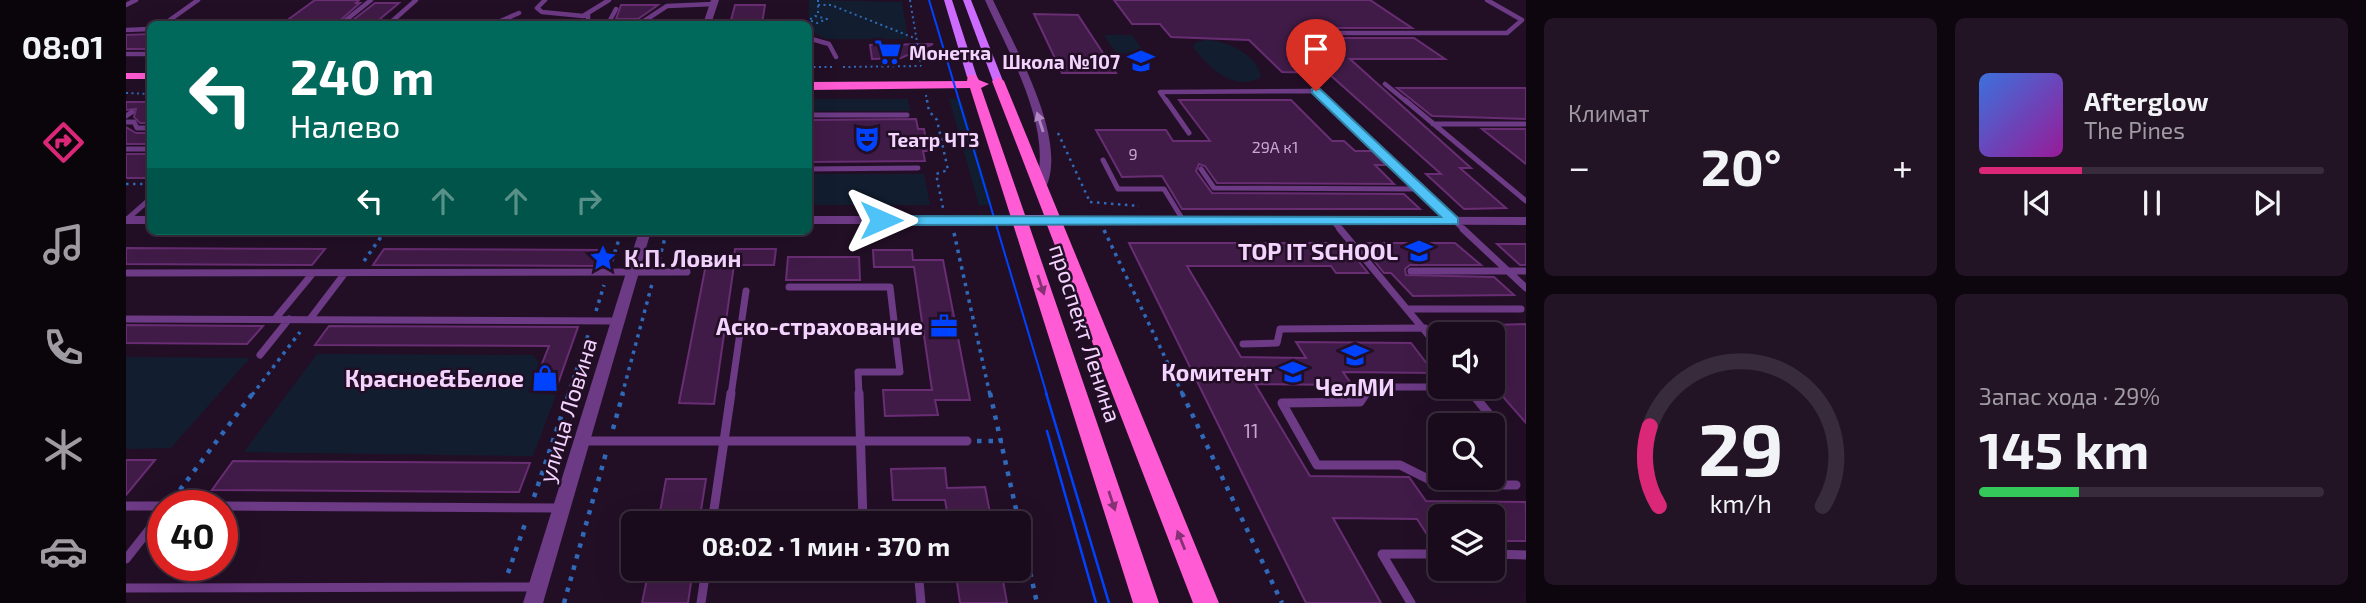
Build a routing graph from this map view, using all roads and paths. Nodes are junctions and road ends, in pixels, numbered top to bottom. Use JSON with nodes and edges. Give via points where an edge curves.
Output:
{"nodes":[{"id":1,"x":136,"y":0,"type":"edge"},
{"id":2,"x":198,"y":0,"type":"edge"},
{"id":3,"x":371,"y":0,"type":"edge"},
{"id":4,"x":416,"y":0,"type":"edge"},
{"id":5,"x":545,"y":0,"type":"edge"},
{"id":6,"x":609,"y":0,"type":"edge"},
{"id":7,"x":818,"y":0,"type":"edge"},
{"id":8,"x":910,"y":0,"type":"edge"},
{"id":9,"x":948,"y":0,"type":"edge"},
{"id":10,"x":967,"y":0,"type":"edge"},
{"id":11,"x":989,"y":0,"type":"edge"},
{"id":12,"x":1487,"y":0,"type":"edge"},
{"id":13,"x":714,"y":2,"type":"edge"},
{"id":14,"x":126,"y":5,"type":"edge"},
{"id":15,"x":818,"y":5,"type":"junction"},
{"id":16,"x":616,"y":9,"type":"dead end"},
{"id":17,"x":519,"y":13,"type":"dead end"},
{"id":18,"x":588,"y":14,"type":"junction"},
{"id":19,"x":818,"y":16,"type":"dead end"},
{"id":20,"x":168,"y":21,"type":"edge"},
{"id":21,"x":345,"y":21,"type":"edge"},
{"id":22,"x":392,"y":21,"type":"edge"},
{"id":23,"x":501,"y":21,"type":"edge"},
{"id":24,"x":591,"y":21,"type":"edge"},
{"id":25,"x":610,"y":21,"type":"edge"},
{"id":26,"x":647,"y":21,"type":"edge"},
{"id":27,"x":708,"y":21,"type":"edge"},
{"id":28,"x":147,"y":29,"type":"edge"},
{"id":29,"x":126,"y":30,"type":"edge"},
{"id":30,"x":1304,"y":33,"type":"dead end"},
{"id":31,"x":812,"y":39,"type":"edge"},
{"id":32,"x":916,"y":39,"type":"junction"},
{"id":33,"x":126,"y":54,"type":"edge"},
{"id":34,"x":147,"y":54,"type":"edge"},
{"id":35,"x":919,"y":54,"type":"junction"},
{"id":36,"x":935,"y":54,"type":"dead end"},
{"id":37,"x":836,"y":57,"type":"dead end"},
{"id":38,"x":921,"y":66,"type":"junction"},
{"id":39,"x":812,"y":67,"type":"edge"},
{"id":40,"x":922,"y":71,"type":"dead end"},
{"id":41,"x":126,"y":75,"type":"edge"},
{"id":42,"x":147,"y":76,"type":"edge"},
{"id":43,"x":812,"y":77,"type":"edge"},
{"id":44,"x":998,"y":81,"type":"junction"},
{"id":45,"x":974,"y":82,"type":"junction"},
{"id":46,"x":1385,"y":84,"type":"dead end"},
{"id":47,"x":126,"y":85,"type":"edge"},
{"id":48,"x":147,"y":85,"type":"edge"},
{"id":49,"x":812,"y":86,"type":"edge"},
{"id":50,"x":126,"y":93,"type":"edge"},
{"id":51,"x":147,"y":94,"type":"edge"},
{"id":52,"x":926,"y":96,"type":"dead end"},
{"id":53,"x":907,"y":115,"type":"dead end"},
{"id":54,"x":812,"y":116,"type":"edge"},
{"id":55,"x":126,"y":122,"type":"edge"},
{"id":56,"x":1433,"y":124,"type":"junction"},
{"id":57,"x":1526,"y":124,"type":"edge"},
{"id":58,"x":147,"y":128,"type":"edge"},
{"id":59,"x":1189,"y":133,"type":"dead end"},
{"id":60,"x":126,"y":149,"type":"edge"},
{"id":61,"x":147,"y":149,"type":"edge"},
{"id":62,"x":1103,"y":160,"type":"dead end"},
{"id":63,"x":918,"y":168,"type":"dead end"},
{"id":64,"x":812,"y":169,"type":"edge"},
{"id":65,"x":1200,"y":169,"type":"dead end"},
{"id":66,"x":126,"y":184,"type":"edge"},
{"id":67,"x":147,"y":184,"type":"edge"},
{"id":68,"x":1041,"y":187,"type":"junction"},
{"id":69,"x":1420,"y":189,"type":"junction"},
{"id":70,"x":1526,"y":201,"type":"edge"},
{"id":71,"x":147,"y":202,"type":"edge"},
{"id":72,"x":944,"y":209,"type":"dead end"},
{"id":73,"x":126,"y":220,"type":"edge"},
{"id":74,"x":812,"y":220,"type":"edge"},
{"id":75,"x":1019,"y":220,"type":"junction"},
{"id":76,"x":1054,"y":220,"type":"junction"},
{"id":77,"x":1183,"y":220,"type":"junction"},
{"id":78,"x":1333,"y":221,"type":"junction"},
{"id":79,"x":1453,"y":221,"type":"junction"},
{"id":80,"x":1526,"y":221,"type":"edge"},
{"id":81,"x":147,"y":226,"type":"edge"},
{"id":82,"x":1103,"y":228,"type":"dead end"},
{"id":83,"x":812,"y":233,"type":"edge"},
{"id":84,"x":815,"y":233,"type":"dead end"},
{"id":85,"x":954,"y":233,"type":"dead end"},
{"id":86,"x":382,"y":235,"type":"edge"},
{"id":87,"x":620,"y":235,"type":"edge"},
{"id":88,"x":643,"y":235,"type":"edge"},
{"id":89,"x":665,"y":235,"type":"edge"},
{"id":90,"x":1411,"y":271,"type":"dead end"},
{"id":91,"x":1508,"y":271,"type":"junction"},
{"id":92,"x":1526,"y":271,"type":"edge"},
{"id":93,"x":608,"y":272,"type":"junction"},
{"id":94,"x":632,"y":272,"type":"junction"},
{"id":95,"x":656,"y":272,"type":"junction"},
{"id":96,"x":687,"y":272,"type":"dead end"},
{"id":97,"x":126,"y":273,"type":"edge"},
{"id":98,"x":313,"y":273,"type":"junction"},
{"id":99,"x":345,"y":273,"type":"junction"},
{"id":100,"x":356,"y":273,"type":"junction"},
{"id":101,"x":789,"y":287,"type":"dead end"},
{"id":102,"x":1526,"y":288,"type":"edge"},
{"id":103,"x":746,"y":291,"type":"dead end"},
{"id":104,"x":1409,"y":309,"type":"junction"},
{"id":105,"x":1521,"y":309,"type":"dead end"},
{"id":106,"x":126,"y":319,"type":"edge"},
{"id":107,"x":275,"y":319,"type":"junction"},
{"id":108,"x":289,"y":319,"type":"junction"},
{"id":109,"x":310,"y":319,"type":"junction"},
{"id":110,"x":592,"y":321,"type":"junction"},
{"id":111,"x":618,"y":321,"type":"junction"},
{"id":112,"x":1425,"y":328,"type":"junction"},
{"id":113,"x":1428,"y":332,"type":"edge"},
{"id":114,"x":1243,"y":344,"type":"dead end"},
{"id":115,"x":260,"y":355,"type":"dead end"},
{"id":116,"x":1428,"y":387,"type":"edge"},
{"id":117,"x":1477,"y":399,"type":"edge"},
{"id":118,"x":1488,"y":413,"type":"edge"},
{"id":119,"x":723,"y":439,"type":"junction"},
{"id":120,"x":610,"y":440,"type":"junction"},
{"id":121,"x":861,"y":440,"type":"junction"},
{"id":122,"x":582,"y":441,"type":"junction"},
{"id":123,"x":967,"y":441,"type":"joint"},
{"id":124,"x":1003,"y":442,"type":"junction"},
{"id":125,"x":1516,"y":485,"type":"dead end"},
{"id":126,"x":177,"y":490,"type":"edge"},
{"id":127,"x":126,"y":506,"type":"edge"},
{"id":128,"x":147,"y":506,"type":"edge"},
{"id":129,"x":238,"y":506,"type":"edge"},
{"id":130,"x":530,"y":508,"type":"junction"},
{"id":131,"x":561,"y":508,"type":"junction"},
{"id":132,"x":714,"y":511,"type":"edge"},
{"id":133,"x":863,"y":511,"type":"edge"},
{"id":134,"x":147,"y":532,"type":"edge"},
{"id":135,"x":1428,"y":554,"type":"edge"},
{"id":136,"x":1505,"y":554,"type":"edge"},
{"id":137,"x":1526,"y":555,"type":"edge"},
{"id":138,"x":126,"y":559,"type":"edge"},
{"id":139,"x":704,"y":581,"type":"edge"},
{"id":140,"x":919,"y":581,"type":"edge"},
{"id":141,"x":503,"y":587,"type":"junction"},
{"id":142,"x":126,"y":588,"type":"edge"},
{"id":143,"x":535,"y":595,"type":"edge"},
{"id":144,"x":564,"y":603,"type":"edge"},
{"id":145,"x":701,"y":603,"type":"edge"},
{"id":146,"x":921,"y":603,"type":"edge"},
{"id":147,"x":1037,"y":603,"type":"edge"},
{"id":148,"x":1146,"y":603,"type":"edge"},
{"id":149,"x":1206,"y":603,"type":"edge"},
{"id":150,"x":1282,"y":603,"type":"edge"},
{"id":151,"x":1411,"y":603,"type":"edge"}],
"edges":[{"from":1,"to":14,"type":"lane"},
{"from":2,"to":20,"type":"lane"},
{"from":3,"to":21,"type":"lane"},
{"from":4,"to":22,"type":"lane"},
{"from":5,"to":18,"type":"lane","via":[[537,8],[542,12]]},
{"from":6,"to":18,"type":"lane"},
{"from":7,"to":15,"type":"path"},
{"from":8,"to":32,"type":"path"},
{"from":9,"to":45,"type":"main road","name":"проспект Ленина"},
{"from":10,"to":44,"type":"main road","name":"проспект Ленина"},
{"from":68,"to":11,"type":"street","one_way":true,"via":[[1047,178],[1040,118]]},
{"from":12,"to":30,"type":"lane","via":[[1521,20],[1519,25],[1507,33]]},
{"from":13,"to":26,"type":"lane","via":[[667,6]]},
{"from":13,"to":27,"type":"street"},
{"from":15,"to":19,"type":"path"},
{"from":15,"to":32,"type":"path","via":[[831,5]]},
{"from":16,"to":25,"type":"lane"},
{"from":17,"to":23,"type":"lane"},
{"from":18,"to":24,"type":"lane"},
{"from":28,"to":29,"type":"lane"},
{"from":31,"to":37,"type":"lane","via":[[830,44]]},
{"from":32,"to":35,"type":"path"},
{"from":33,"to":34,"type":"lane"},
{"from":35,"to":36,"type":"path"},
{"from":35,"to":38,"type":"path"},
{"from":38,"to":39,"type":"path"},
{"from":38,"to":40,"type":"path"},
{"from":41,"to":42,"type":"main road"},
{"from":43,"to":45,"type":"main road"},
{"from":44,"to":45,"type":"main road"},
{"from":44,"to":68,"type":"main road","name":"проспект Ленина"},
{"from":45,"to":49,"type":"main road"},
{"from":45,"to":75,"type":"main road","name":"проспект Ленина"},
{"from":46,"to":56,"type":"lane"},
{"from":47,"to":48,"type":"main road"},
{"from":50,"to":51,"type":"path"},
{"from":52,"to":72,"type":"path","via":[[929,111],[937,120],[947,170],[936,174]]},
{"from":53,"to":54,"type":"lane"},
{"from":55,"to":58,"type":"lane"},
{"from":56,"to":57,"type":"lane"},
{"from":56,"to":70,"type":"lane"},
{"from":59,"to":69,"type":"lane","via":[[1160,92],[1316,91]]},
{"from":60,"to":61,"type":"lane"},
{"from":62,"to":77,"type":"lane","via":[[1118,189],[1164,189]]},
{"from":63,"to":64,"type":"lane"},
{"from":65,"to":69,"type":"lane","via":[[1214,188]]},
{"from":66,"to":67,"type":"path"},
{"from":68,"to":76,"type":"main road","name":"проспект Ленина"},
{"from":69,"to":79,"type":"lane"},
{"from":71,"to":73,"type":"lane"},
{"from":73,"to":81,"type":"street"},
{"from":74,"to":75,"type":"street"},
{"from":75,"to":76,"type":"main road"},
{"from":75,"to":148,"type":"main road","name":"проспект Ленина","one_way":true},
{"from":76,"to":77,"type":"street"},
{"from":149,"to":76,"type":"main road","name":"проспект Ленина","one_way":true},
{"from":77,"to":78,"type":"street"},
{"from":78,"to":79,"type":"street"},
{"from":78,"to":104,"type":"lane"},
{"from":79,"to":80,"type":"street"},
{"from":79,"to":91,"type":"lane"},
{"from":82,"to":150,"type":"path"},
{"from":83,"to":84,"type":"path"},
{"from":85,"to":124,"type":"path"},
{"from":86,"to":100,"type":"path"},
{"from":87,"to":93,"type":"path"},
{"from":88,"to":94,"type":"street","name":"улица Ловина"},
{"from":89,"to":95,"type":"path"},
{"from":90,"to":91,"type":"lane"},
{"from":91,"to":92,"type":"lane"},
{"from":91,"to":102,"type":"lane"},
{"from":93,"to":94,"type":"lane"},
{"from":93,"to":100,"type":"lane"},
{"from":93,"to":110,"type":"path"},
{"from":94,"to":95,"type":"lane"},
{"from":94,"to":111,"type":"street","name":"улица Ловина"},
{"from":95,"to":96,"type":"lane"},
{"from":95,"to":120,"type":"path"},
{"from":97,"to":98,"type":"lane"},
{"from":98,"to":99,"type":"lane"},
{"from":98,"to":107,"type":"lane"},
{"from":99,"to":100,"type":"lane"},
{"from":99,"to":109,"type":"lane"},
{"from":101,"to":121,"type":"lane","via":[[890,287],[900,372],[858,372]]},
{"from":103,"to":119,"type":"lane"},
{"from":104,"to":105,"type":"lane"},
{"from":104,"to":112,"type":"lane"},
{"from":106,"to":107,"type":"lane"},
{"from":107,"to":108,"type":"lane"},
{"from":108,"to":109,"type":"lane"},
{"from":108,"to":115,"type":"lane"},
{"from":109,"to":110,"type":"lane"},
{"from":109,"to":126,"type":"path"},
{"from":110,"to":111,"type":"lane"},
{"from":110,"to":130,"type":"path"},
{"from":111,"to":122,"type":"street","name":"улица Ловина"},
{"from":112,"to":113,"type":"lane"},
{"from":112,"to":114,"type":"lane","via":[[1280,328],[1277,343]]},
{"from":116,"to":125,"type":"lane","via":[[1370,387],[1360,402],[1282,403],[1317,465],[1400,466],[1440,485]]},
{"from":117,"to":118,"type":"lane"},
{"from":119,"to":120,"type":"lane"},
{"from":119,"to":121,"type":"lane"},
{"from":119,"to":132,"type":"lane"},
{"from":120,"to":122,"type":"lane"},
{"from":120,"to":144,"type":"path"},
{"from":121,"to":123,"type":"lane"},
{"from":121,"to":133,"type":"lane"},
{"from":122,"to":131,"type":"street","name":"улица Ловина"},
{"from":123,"to":124,"type":"path"},
{"from":124,"to":147,"type":"path"},
{"from":127,"to":128,"type":"lane"},
{"from":129,"to":130,"type":"lane"},
{"from":130,"to":131,"type":"lane"},
{"from":130,"to":141,"type":"path"},
{"from":131,"to":143,"type":"street","name":"улица Ловина"},
{"from":134,"to":138,"type":"lane"},
{"from":135,"to":151,"type":"lane","via":[[1382,554]]},
{"from":136,"to":137,"type":"lane"},
{"from":139,"to":145,"type":"lane"},
{"from":140,"to":146,"type":"lane"},
{"from":141,"to":142,"type":"lane"},
{"from":141,"to":143,"type":"lane"}]}
